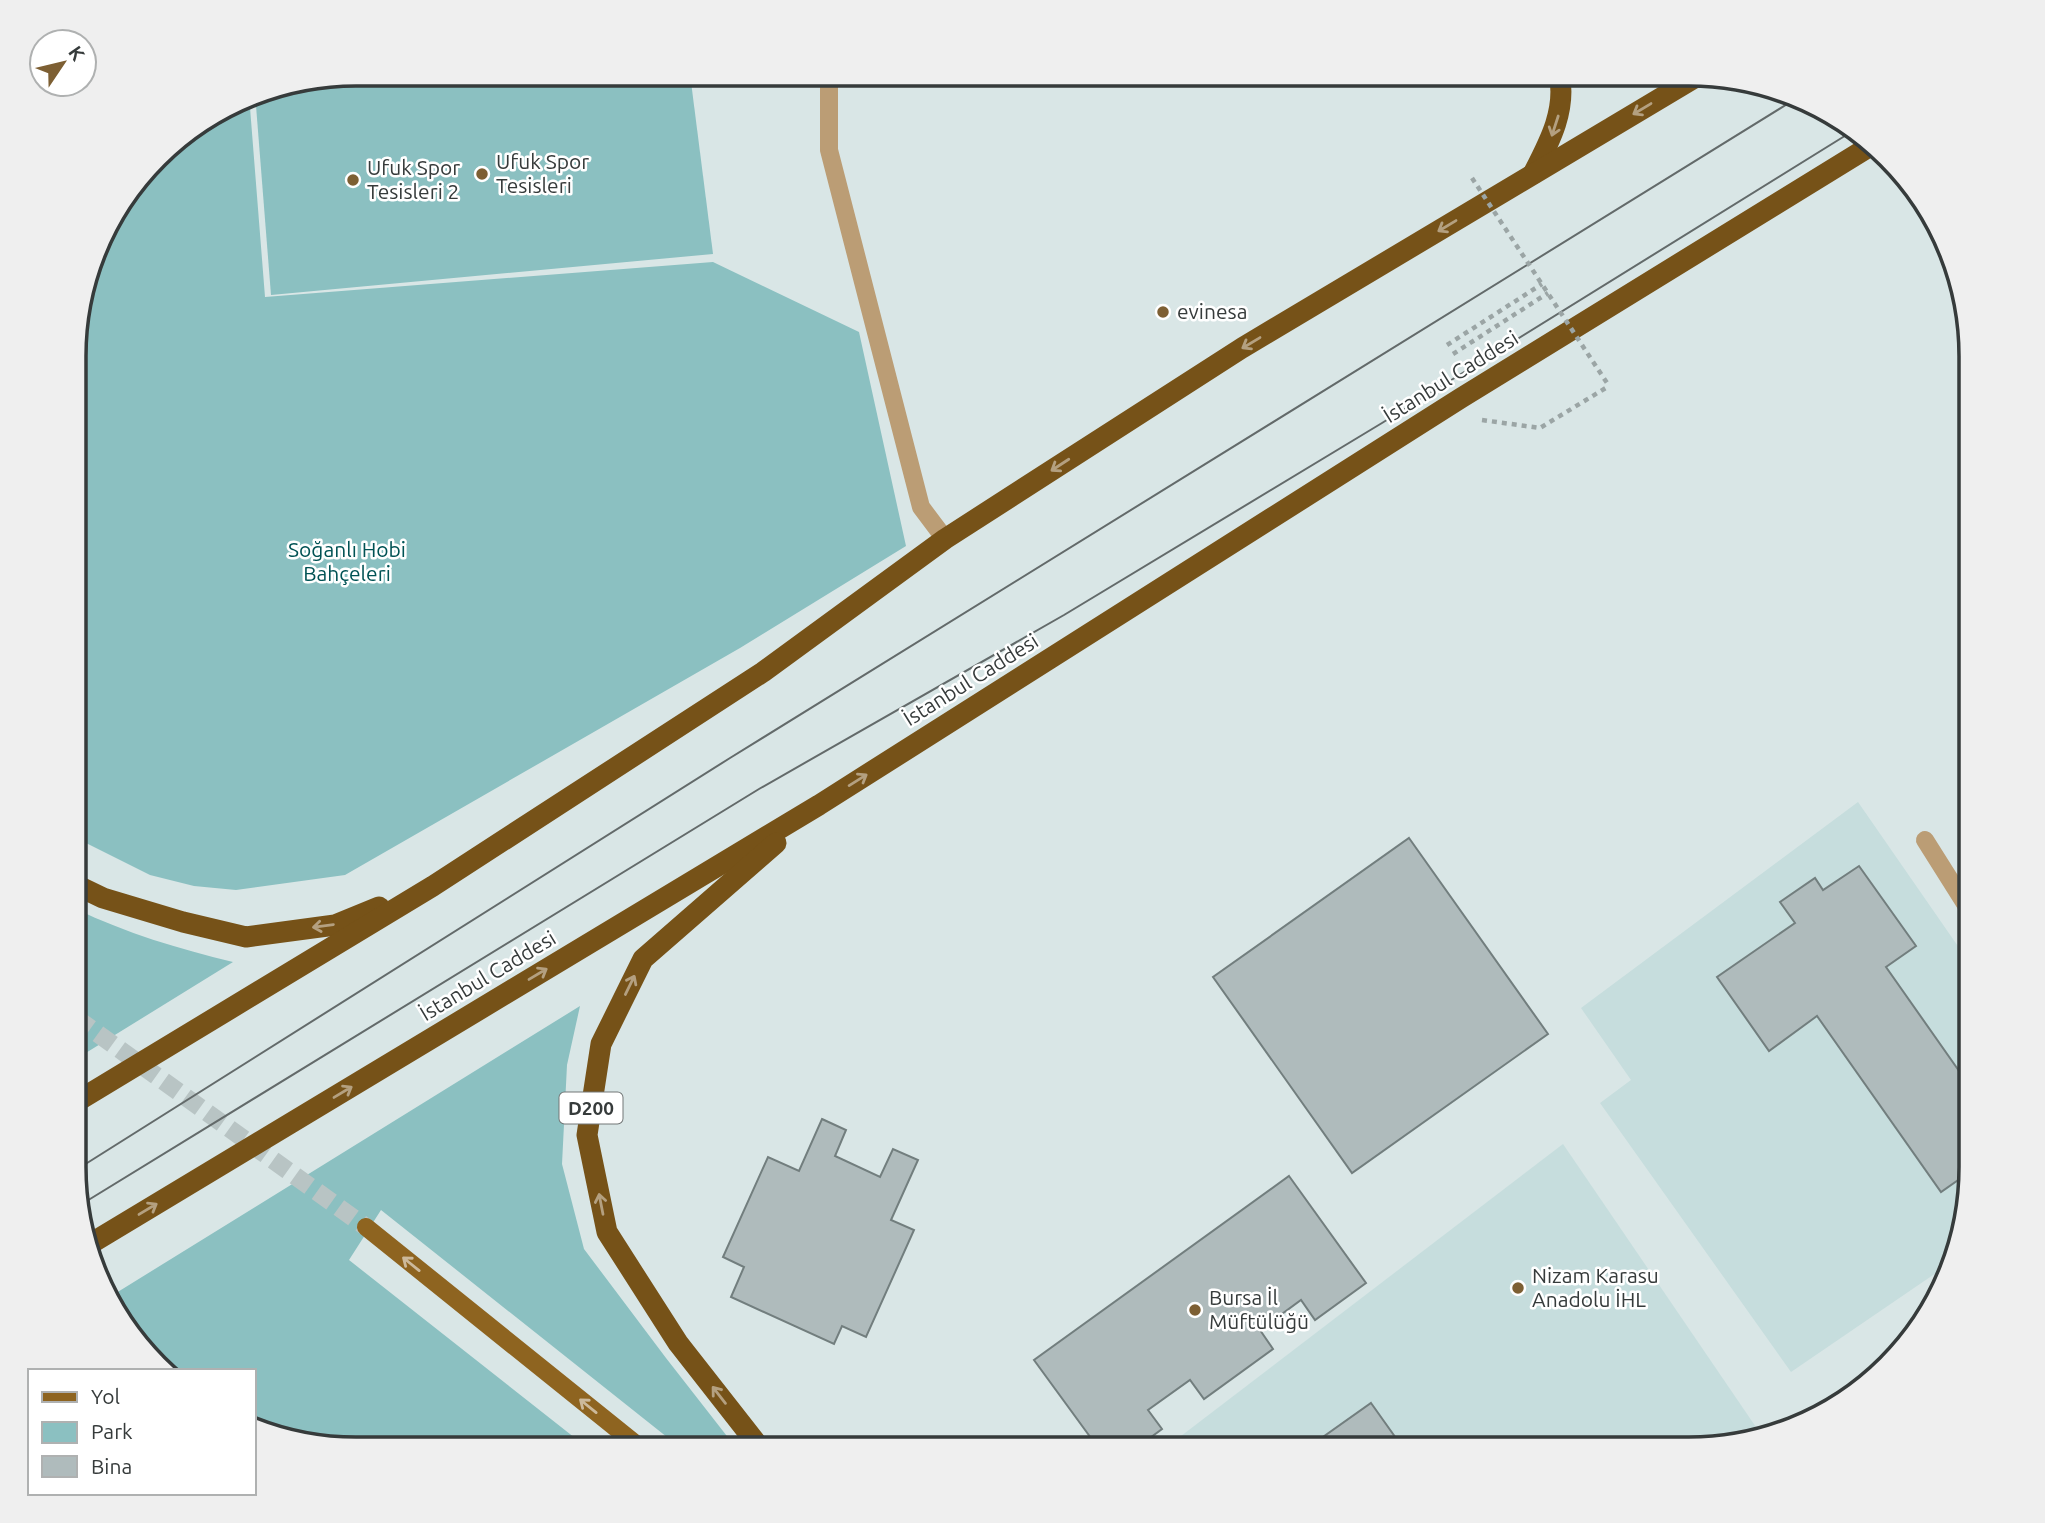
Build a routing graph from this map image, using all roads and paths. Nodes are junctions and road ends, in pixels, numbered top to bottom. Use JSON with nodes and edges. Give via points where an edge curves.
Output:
{"nodes":[{"id":1,"x":830,"y":86,"type":"edge"},
{"id":2,"x":1562,"y":86,"type":"edge"},
{"id":3,"x":1680,"y":86,"type":"edge"},
{"id":4,"x":1864,"y":150,"type":"edge"},
{"id":5,"x":1533,"y":174,"type":"junction"},
{"id":6,"x":1472,"y":178,"type":"dead end"},
{"id":7,"x":1542,"y":284,"type":"junction"},
{"id":8,"x":1548,"y":293,"type":"junction"},
{"id":9,"x":1447,"y":345,"type":"dead end"},
{"id":10,"x":1453,"y":354,"type":"dead end"},
{"id":11,"x":1437,"y":414,"type":"junction"},
{"id":12,"x":945,"y":539,"type":"junction"},
{"id":13,"x":819,"y":805,"type":"junction"},
{"id":14,"x":1925,"y":840,"type":"dead end"},
{"id":15,"x":433,"y":886,"type":"junction"},
{"id":16,"x":86,"y":890,"type":"edge"},
{"id":17,"x":1959,"y":894,"type":"edge"},
{"id":18,"x":86,"y":1096,"type":"edge"},
{"id":19,"x":366,"y":1227,"type":"tunnel mouth"},
{"id":20,"x":96,"y":1240,"type":"edge"},
{"id":21,"x":627,"y":1437,"type":"edge"},
{"id":22,"x":752,"y":1437,"type":"edge"}],
"edges":[{"from":1,"to":12,"type":"lane","via":[[830,150],[921,507]]},
{"from":2,"to":5,"type":"highway","one_way":true,"via":[[1558,121]]},
{"from":3,"to":5,"type":"highway","one_way":true},
{"from":4,"to":11,"type":"highway","name":"İstanbul Caddesi"},
{"from":5,"to":12,"type":"highway","one_way":true,"via":[[1242,348]]},
{"from":6,"to":7,"type":"path","bridge":true},
{"from":7,"to":8,"type":"path","bridge":true},
{"from":7,"to":9,"type":"path"},
{"from":8,"to":10,"type":"path"},
{"from":8,"to":11,"type":"path","bridge":true,"via":[[1609,386],[1540,428]]},
{"from":13,"to":11,"type":"highway","name":"İstanbul Caddesi","one_way":true},
{"from":12,"to":15,"type":"highway","via":[[762,672]]},
{"from":20,"to":13,"type":"highway","name":"İstanbul Caddesi","one_way":true},
{"from":22,"to":13,"type":"highway","number":"D200","one_way":true,"via":[[678,1343],[607,1232],[587,1135],[601,1044],[643,959]]},
{"from":14,"to":17,"type":"lane"},
{"from":15,"to":16,"type":"highway","one_way":true,"via":[[335,925],[246,937]]},
{"from":15,"to":18,"type":"highway"},
{"from":21,"to":19,"type":"main road","one_way":true}]}
